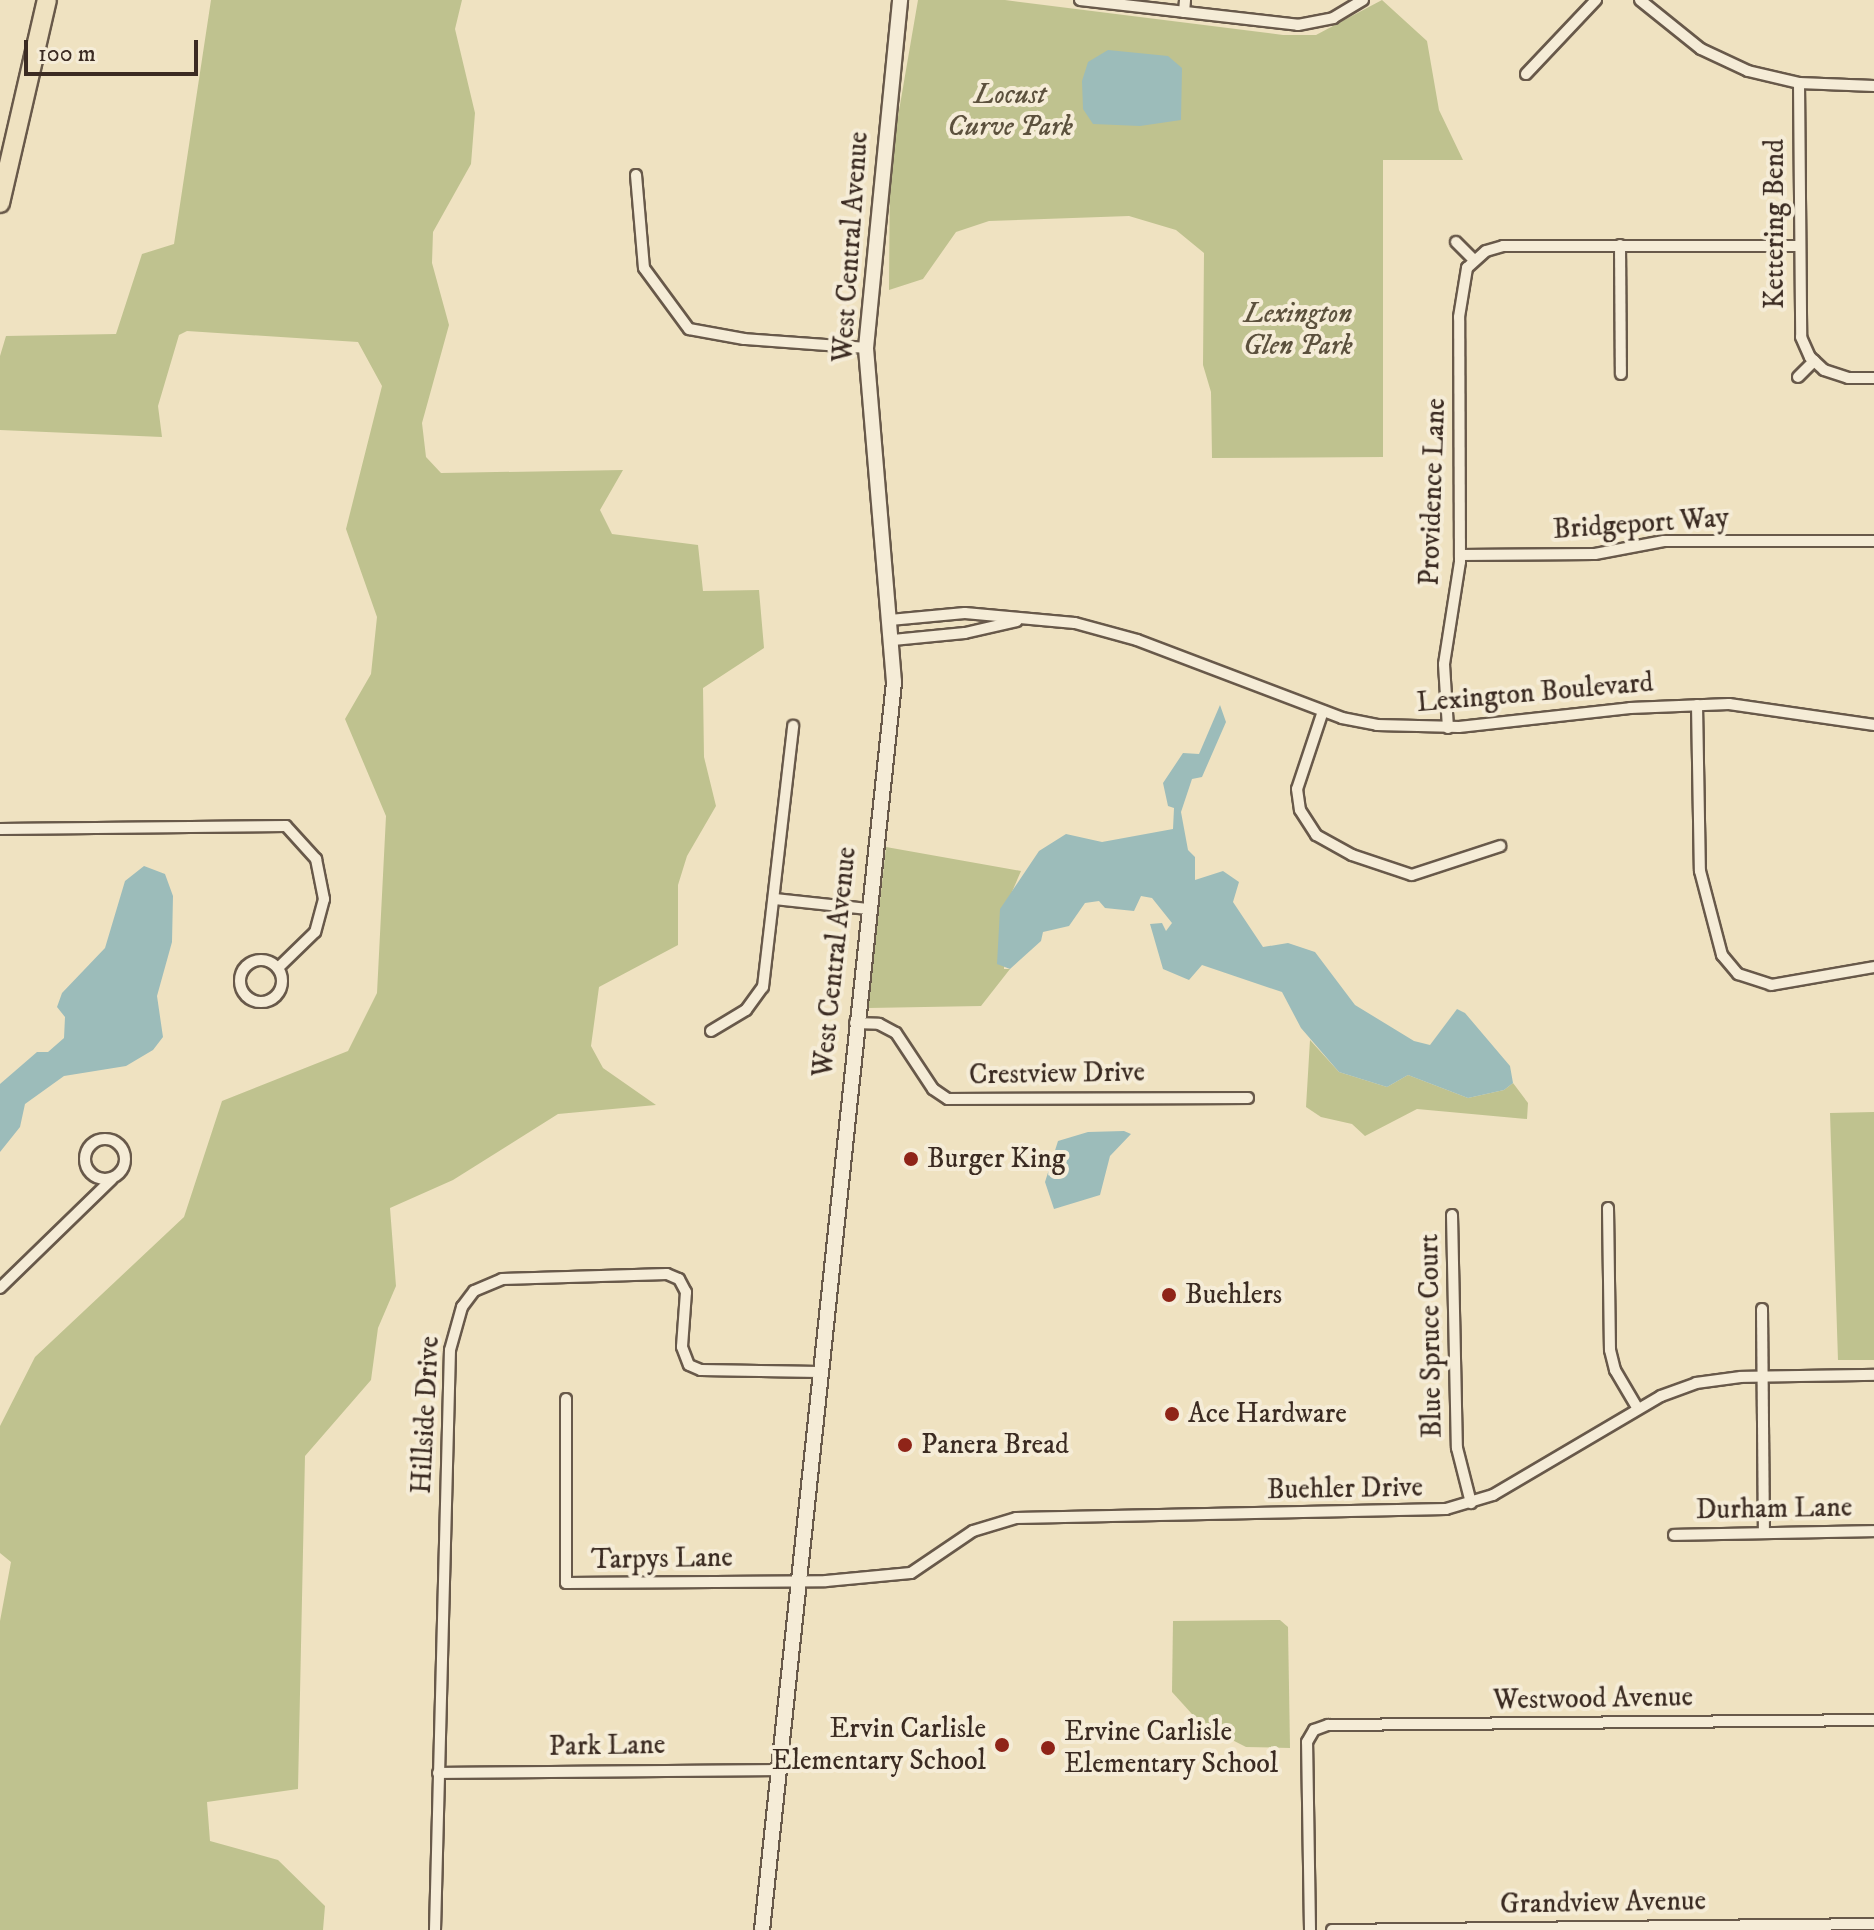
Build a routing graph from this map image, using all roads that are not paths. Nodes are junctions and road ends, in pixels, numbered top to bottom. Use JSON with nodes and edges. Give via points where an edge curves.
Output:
{"nodes":[{"id":1,"x":47,"y":0,"type":"edge"},
{"id":2,"x":900,"y":0,"type":"edge"},
{"id":3,"x":1080,"y":0,"type":"edge"},
{"id":4,"x":1185,"y":0,"type":"edge"},
{"id":5,"x":1363,"y":0,"type":"edge"},
{"id":6,"x":1596,"y":0,"type":"edge"},
{"id":7,"x":1640,"y":0,"type":"edge"},
{"id":8,"x":1184,"y":12,"type":"junction"},
{"id":9,"x":1526,"y":74,"type":"dead end"},
{"id":10,"x":1799,"y":83,"type":"junction"},
{"id":11,"x":1874,"y":86,"type":"edge"},
{"id":12,"x":636,"y":175,"type":"dead end"},
{"id":13,"x":0,"y":203,"type":"edge"},
{"id":14,"x":1456,"y":242,"type":"dead end"},
{"id":15,"x":1620,"y":245,"type":"junction"},
{"id":16,"x":1798,"y":246,"type":"junction"},
{"id":17,"x":1474,"y":260,"type":"junction"},
{"id":18,"x":866,"y":348,"type":"junction"},
{"id":19,"x":1814,"y":361,"type":"junction"},
{"id":20,"x":1621,"y":374,"type":"dead end"},
{"id":21,"x":1798,"y":377,"type":"dead end"},
{"id":22,"x":1874,"y":378,"type":"edge"},
{"id":23,"x":1874,"y":541,"type":"edge"},
{"id":24,"x":1460,"y":555,"type":"junction"},
{"id":25,"x":1024,"y":619,"type":"junction"},
{"id":26,"x":890,"y":620,"type":"junction"},
{"id":27,"x":893,"y":640,"type":"junction"},
{"id":28,"x":1697,"y":705,"type":"junction"},
{"id":29,"x":1323,"y":711,"type":"junction"},
{"id":30,"x":1874,"y":725,"type":"edge"},
{"id":31,"x":793,"y":726,"type":"dead end"},
{"id":32,"x":1448,"y":728,"type":"junction"},
{"id":33,"x":0,"y":829,"type":"edge"},
{"id":34,"x":1500,"y":846,"type":"dead end"},
{"id":35,"x":775,"y":899,"type":"junction"},
{"id":36,"x":867,"y":909,"type":"junction"},
{"id":37,"x":1874,"y":967,"type":"edge"},
{"id":38,"x":278,"y":968,"type":"junction"},
{"id":39,"x":855,"y":1023,"type":"junction"},
{"id":40,"x":711,"y":1031,"type":"dead end"},
{"id":41,"x":1248,"y":1098,"type":"dead end"},
{"id":42,"x":112,"y":1179,"type":"junction"},
{"id":43,"x":1608,"y":1208,"type":"dead end"},
{"id":44,"x":1452,"y":1215,"type":"dead end"},
{"id":45,"x":0,"y":1288,"type":"edge"},
{"id":46,"x":1762,"y":1309,"type":"dead end"},
{"id":47,"x":819,"y":1372,"type":"junction"},
{"id":48,"x":1874,"y":1375,"type":"edge"},
{"id":49,"x":1763,"y":1377,"type":"junction"},
{"id":50,"x":566,"y":1399,"type":"dead end"},
{"id":51,"x":1638,"y":1409,"type":"junction"},
{"id":52,"x":1471,"y":1503,"type":"junction"},
{"id":53,"x":1874,"y":1531,"type":"edge"},
{"id":54,"x":1764,"y":1532,"type":"junction"},
{"id":55,"x":1674,"y":1535,"type":"dead end"},
{"id":56,"x":801,"y":1581,"type":"junction"},
{"id":57,"x":1874,"y":1720,"type":"edge"},
{"id":58,"x":778,"y":1770,"type":"junction"},
{"id":59,"x":438,"y":1773,"type":"junction"},
{"id":60,"x":1874,"y":1924,"type":"edge"},
{"id":61,"x":435,"y":1930,"type":"edge"},
{"id":62,"x":762,"y":1930,"type":"edge"},
{"id":63,"x":1310,"y":1930,"type":"edge"},
{"id":64,"x":1332,"y":1930,"type":"edge"}],
"edges":[{"from":1,"to":13,"type":"highway"},
{"from":2,"to":18,"type":"main road","name":"West Central Avenue"},
{"from":3,"to":8,"type":"street"},
{"from":4,"to":8,"type":"street"},
{"from":5,"to":8,"type":"street","via":[[1333,18],[1298,25]]},
{"from":6,"to":9,"type":"street"},
{"from":7,"to":10,"type":"street","via":[[1701,49],[1748,71]]},
{"from":10,"to":11,"type":"street"},
{"from":10,"to":16,"type":"street","name":"Kettering Bend"},
{"from":12,"to":18,"type":"street","via":[[644,268],[689,329],[744,339]]},
{"from":14,"to":17,"type":"street"},
{"from":15,"to":16,"type":"street"},
{"from":15,"to":17,"type":"street","via":[[1503,246]]},
{"from":15,"to":20,"type":"street"},
{"from":16,"to":19,"type":"street","name":"Kettering Bend","via":[[1799,328]]},
{"from":17,"to":24,"type":"street","name":"Providence Lane","via":[[1460,289]]},
{"from":18,"to":26,"type":"main road","name":"West Central Avenue"},
{"from":19,"to":21,"type":"street"},
{"from":19,"to":22,"type":"street","via":[[1834,375]]},
{"from":23,"to":24,"type":"street","name":"Bridgeport Way","via":[[1664,541],[1595,554]]},
{"from":24,"to":32,"type":"street","name":"Providence Lane","via":[[1445,645]]},
{"from":25,"to":26,"type":"street","name":"Lexington Boulevard","via":[[965,613]]},
{"from":25,"to":27,"type":"street","name":"Lexington Boulevard","via":[[965,633]]},
{"from":25,"to":29,"type":"street","name":"Lexington Boulevard","via":[[1100,628]]},
{"from":26,"to":27,"type":"main road","name":"West Central Avenue"},
{"from":27,"to":36,"type":"main road","name":"West Central Avenue","via":[[894,682]]},
{"from":28,"to":30,"type":"street","name":"Lexington Boulevard","via":[[1775,709]]},
{"from":28,"to":32,"type":"street","name":"Lexington Boulevard"},
{"from":28,"to":37,"type":"street","via":[[1700,871],[1722,955],[1738,974],[1771,985]]},
{"from":29,"to":32,"type":"street","name":"Lexington Boulevard","via":[[1377,725]]},
{"from":29,"to":34,"type":"street","via":[[1297,789],[1300,810],[1316,835],[1352,855],[1412,875]]},
{"from":31,"to":35,"type":"street"},
{"from":33,"to":38,"type":"street","via":[[286,826],[316,859],[324,899],[315,932]]},
{"from":35,"to":36,"type":"street"},
{"from":35,"to":40,"type":"street","via":[[759,995],[746,1010]]},
{"from":36,"to":39,"type":"main road","name":"West Central Avenue"},
{"from":38,"to":38,"type":"street","via":[[264,960],[248,964],[239,978],[243,994],[258,1002],[274,998],[282,984]]},
{"from":39,"to":41,"type":"street","name":"Crestview Drive","via":[[879,1024],[896,1033],[933,1089],[948,1099]]},
{"from":39,"to":47,"type":"main road","name":"West Central Avenue"},
{"from":42,"to":42,"type":"street","via":[[124,1168],[125,1152],[114,1141],[99,1140],[87,1150],[86,1166],[96,1178]]},
{"from":42,"to":45,"type":"street"},
{"from":43,"to":51,"type":"street","via":[[1610,1350]]},
{"from":44,"to":52,"type":"street","name":"Blue Spruce Court","via":[[1457,1448]]},
{"from":46,"to":49,"type":"street"},
{"from":47,"to":56,"type":"main road","name":"West Central Avenue"},
{"from":47,"to":59,"type":"street","name":"Hillside Drive","via":[[701,1370],[689,1365],[682,1347],[686,1292],[679,1279],[667,1274],[502,1279],[467,1299],[452,1330],[450,1350]]},
{"from":48,"to":49,"type":"street","name":"Buehler Drive"},
{"from":49,"to":51,"type":"street","name":"Buehler Drive","via":[[1696,1383]]},
{"from":49,"to":54,"type":"street"},
{"from":50,"to":56,"type":"street","name":"Tarpys Lane","via":[[566,1583]]},
{"from":51,"to":52,"type":"street","name":"Buehler Drive","via":[[1516,1483]]},
{"from":52,"to":56,"type":"street","name":"Buehler Drive","via":[[1416,1513],[1005,1519],[973,1531],[927,1565],[898,1577]]},
{"from":53,"to":54,"type":"street","name":"Durham Lane"},
{"from":54,"to":55,"type":"street","name":"Durham Lane"},
{"from":56,"to":58,"type":"main road","name":"West Central Avenue"},
{"from":57,"to":63,"type":"street","name":"Westwood Avenue","via":[[1328,1725],[1314,1730],[1307,1742]]},
{"from":58,"to":59,"type":"street","name":"Park Lane"},
{"from":58,"to":62,"type":"main road","name":"West Central Avenue"},
{"from":59,"to":61,"type":"street","name":"Hillside Drive"},
{"from":60,"to":64,"type":"street","name":"Grandview Avenue"}]}
